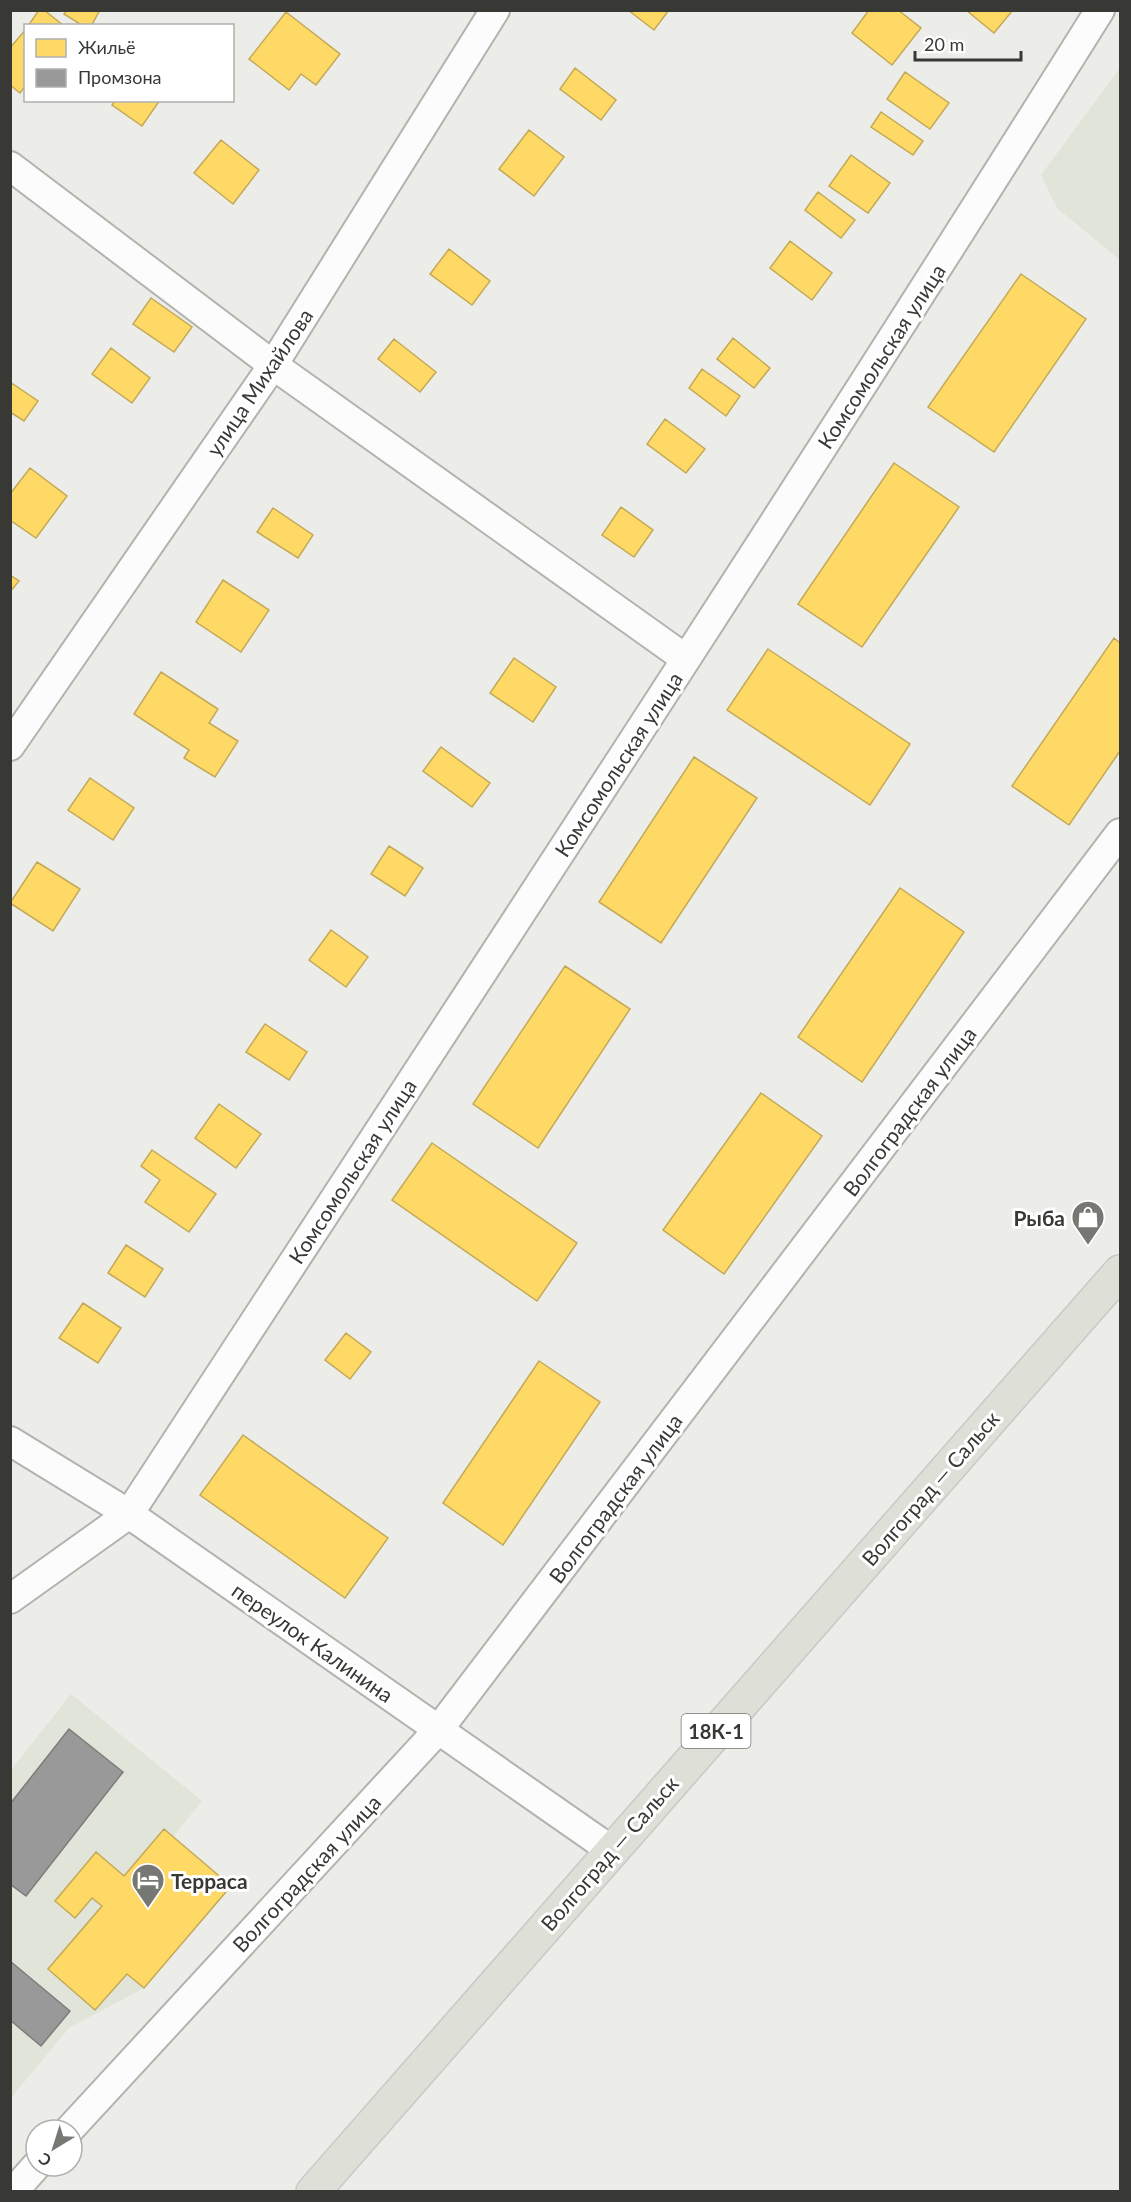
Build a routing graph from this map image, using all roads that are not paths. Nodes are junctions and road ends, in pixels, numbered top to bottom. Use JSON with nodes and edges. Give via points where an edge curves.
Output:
{"nodes":[{"id":1,"x":495,"y":10,"type":"edge"},
{"id":2,"x":1100,"y":10,"type":"edge"},
{"id":3,"x":10,"y":166,"type":"edge"},
{"id":4,"x":273,"y":364,"type":"junction"},
{"id":5,"x":687,"y":659,"type":"junction"},
{"id":6,"x":10,"y":746,"type":"edge"},
{"id":7,"x":1120,"y":833,"type":"edge"},
{"id":8,"x":1120,"y":1272,"type":"edge"},
{"id":9,"x":10,"y":1441,"type":"edge"},
{"id":10,"x":129,"y":1514,"type":"junction"},
{"id":11,"x":10,"y":1599,"type":"edge"},
{"id":12,"x":439,"y":1729,"type":"junction"},
{"id":13,"x":611,"y":1850,"type":"junction"},
{"id":14,"x":80,"y":2118,"type":"edge"},
{"id":15,"x":25,"y":2178,"type":"edge"},
{"id":16,"x":13,"y":2192,"type":"edge"},
{"id":17,"x":313,"y":2192,"type":"edge"}],
"edges":[{"from":1,"to":4,"type":"street","name":"улица Михайлова"},
{"from":2,"to":5,"type":"street","name":"Комсомольская улица"},
{"from":3,"to":4,"type":"street"},
{"from":4,"to":5,"type":"street"},
{"from":4,"to":6,"type":"street","name":"улица Михайлова"},
{"from":5,"to":10,"type":"street","name":"Комсомольская улица"},
{"from":7,"to":12,"type":"street","name":"Волгоградская улица"},
{"from":8,"to":13,"type":"main road","name":"Волгоград — Сальск","number":"18К-1"},
{"from":9,"to":10,"type":"street","name":"переулок Калинина"},
{"from":10,"to":11,"type":"street"},
{"from":10,"to":12,"type":"street","name":"переулок Калинина"},
{"from":12,"to":13,"type":"street","name":"переулок Калинина"},
{"from":12,"to":14,"type":"street","name":"Волгоградская улица"},
{"from":13,"to":17,"type":"main road","name":"Волгоград — Сальск","number":"18К-1"},
{"from":15,"to":16,"type":"street"}]}
